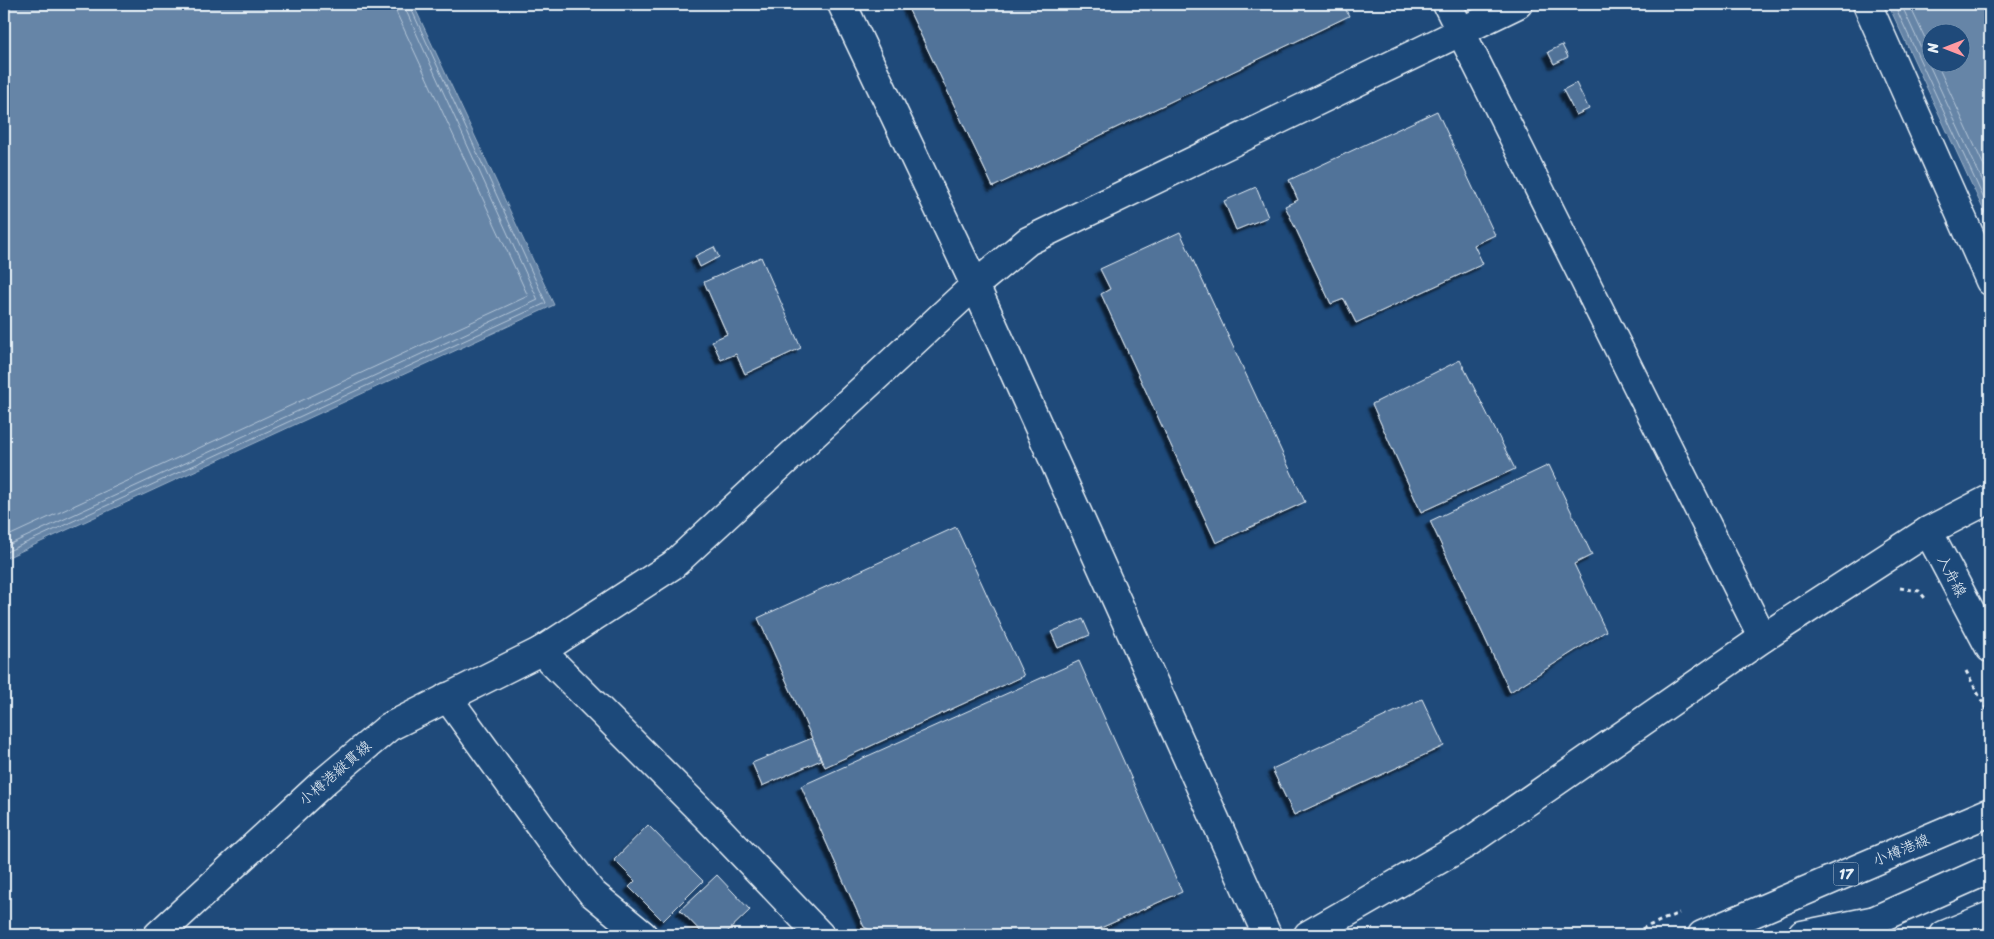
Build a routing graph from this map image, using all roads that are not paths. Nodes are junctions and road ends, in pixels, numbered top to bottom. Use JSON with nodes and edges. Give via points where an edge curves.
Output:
{"nodes":[{"id":1,"x":842,"y":4,"type":"edge"},
{"id":2,"x":1447,"y":4,"type":"edge"},
{"id":3,"x":1518,"y":4,"type":"edge"},
{"id":4,"x":1867,"y":4,"type":"edge"},
{"id":5,"x":1460,"y":31,"type":"junction"},
{"id":6,"x":1990,"y":281,"type":"edge"},
{"id":7,"x":975,"y":285,"type":"junction"},
{"id":8,"x":1990,"y":499,"type":"edge"},
{"id":9,"x":1928,"y":531,"type":"junction"},
{"id":10,"x":1763,"y":638,"type":"junction"},
{"id":11,"x":1990,"y":648,"type":"edge"},
{"id":12,"x":541,"y":651,"type":"junction"},
{"id":13,"x":447,"y":698,"type":"junction"},
{"id":14,"x":1990,"y":812,"type":"edge"},
{"id":15,"x":1990,"y":869,"type":"edge"},
{"id":16,"x":1990,"y":916,"type":"edge"},
{"id":17,"x":1864,"y":928,"type":"edge"},
{"id":18,"x":158,"y":935,"type":"edge"},
{"id":19,"x":643,"y":935,"type":"edge"},
{"id":20,"x":820,"y":935,"type":"edge"},
{"id":21,"x":1267,"y":935,"type":"edge"},
{"id":22,"x":1308,"y":935,"type":"edge"},
{"id":23,"x":1702,"y":935,"type":"edge"},
{"id":24,"x":1802,"y":935,"type":"edge"},
{"id":25,"x":1944,"y":935,"type":"edge"}],
"edges":[{"from":1,"to":7,"type":"street"},
{"from":2,"to":5,"type":"street"},
{"from":3,"to":5,"type":"street","name":"小樽港縦貫線"},
{"from":4,"to":6,"type":"street"},
{"from":5,"to":7,"type":"street","name":"小樽港縦貫線","via":[[1028,241]]},
{"from":5,"to":10,"type":"street"},
{"from":7,"to":12,"type":"street","name":"小樽港縦貫線","via":[[672,565]]},
{"from":7,"to":21,"type":"street"},
{"from":8,"to":9,"type":"street"},
{"from":9,"to":10,"type":"street"},
{"from":9,"to":11,"type":"street","name":"入舟線"},
{"from":10,"to":22,"type":"street","via":[[1466,844]]},
{"from":12,"to":13,"type":"street","name":"小樽港縦貫線"},
{"from":12,"to":20,"type":"street","via":[[706,815]]},
{"from":13,"to":18,"type":"street","name":"小樽港縦貫線","via":[[389,727],[326,780]]},
{"from":13,"to":19,"type":"street","via":[[592,893]]},
{"from":14,"to":23,"type":"street","name":"小樽港線","number":"17"},
{"from":15,"to":17,"type":"street"},
{"from":16,"to":25,"type":"street"},
{"from":17,"to":24,"type":"street"}]}
